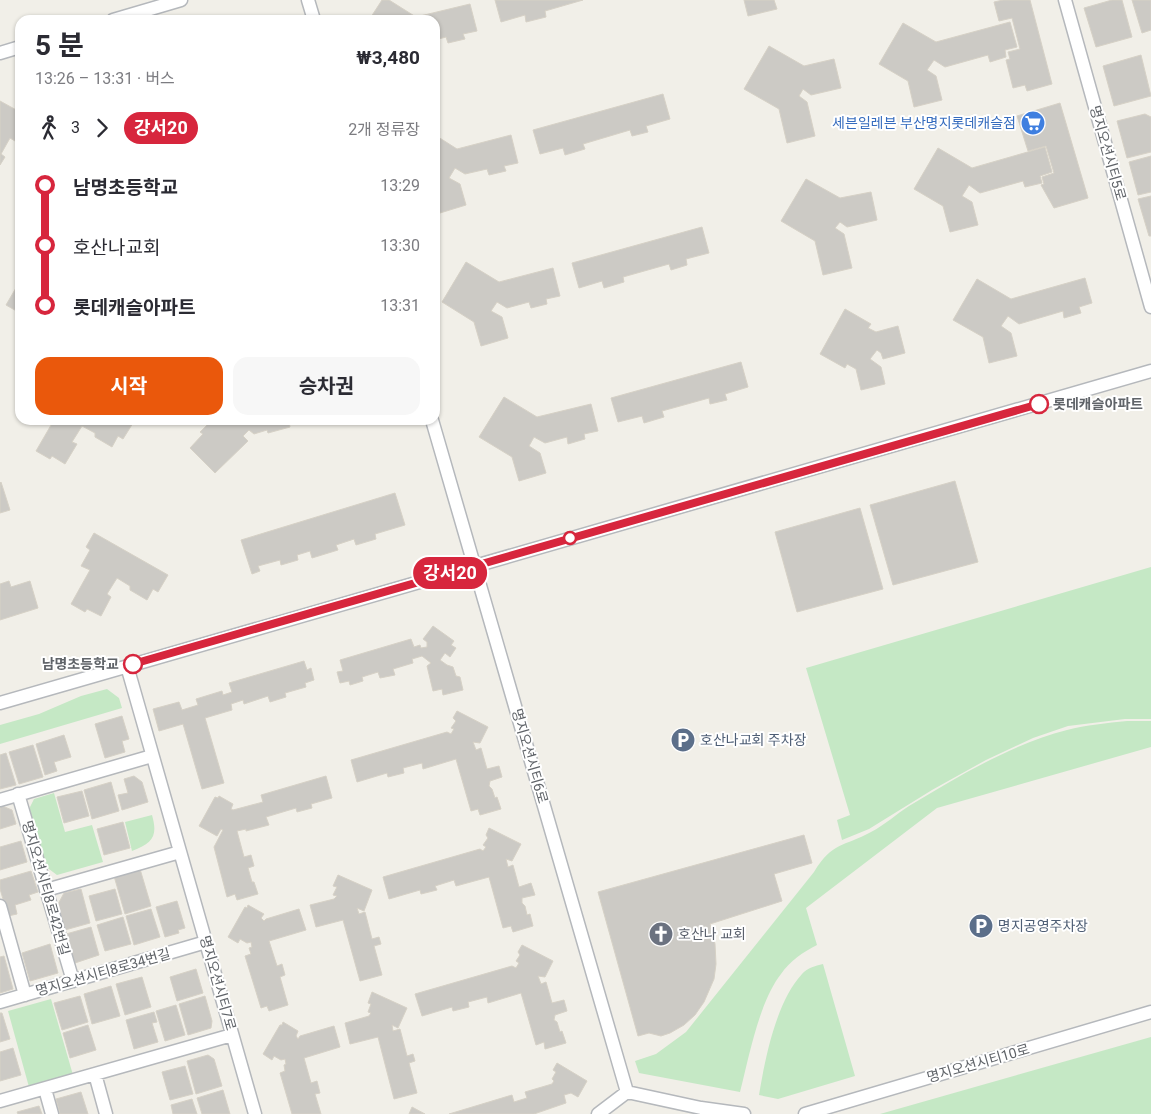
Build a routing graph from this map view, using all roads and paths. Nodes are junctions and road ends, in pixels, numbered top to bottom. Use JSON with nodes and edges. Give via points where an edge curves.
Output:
{"nodes":[{"id":1,"x":181,"y":0,"type":"edge"},
{"id":2,"x":308,"y":0,"type":"edge"},
{"id":3,"x":1065,"y":0,"type":"edge"},
{"id":4,"x":129,"y":15,"type":"edge"},
{"id":5,"x":312,"y":15,"type":"edge"},
{"id":6,"x":15,"y":48,"type":"edge"},
{"id":7,"x":0,"y":53,"type":"edge"},
{"id":8,"x":1151,"y":307,"type":"edge"},
{"id":9,"x":1151,"y":371,"type":"edge"},
{"id":10,"x":433,"y":425,"type":"edge"},
{"id":11,"x":475,"y":566,"type":"junction"},
{"id":12,"x":127,"y":666,"type":"junction"},
{"id":13,"x":0,"y":703,"type":"edge"},
{"id":14,"x":152,"y":756,"type":"junction"},
{"id":15,"x":18,"y":794,"type":"junction"},
{"id":16,"x":0,"y":800,"type":"edge"},
{"id":17,"x":180,"y":852,"type":"junction"},
{"id":18,"x":46,"y":890,"type":"junction"},
{"id":19,"x":0,"y":906,"type":"edge"},
{"id":20,"x":206,"y":942,"type":"junction"},
{"id":21,"x":73,"y":981,"type":"junction"},
{"id":22,"x":25,"y":994,"type":"junction"},
{"id":23,"x":0,"y":1002,"type":"edge"},
{"id":24,"x":1151,"y":1012,"type":"edge"},
{"id":25,"x":232,"y":1035,"type":"junction"},
{"id":26,"x":95,"y":1074,"type":"junction"},
{"id":27,"x":45,"y":1089,"type":"junction"},
{"id":28,"x":627,"y":1092,"type":"junction"},
{"id":29,"x":0,"y":1101,"type":"edge"},
{"id":30,"x":52,"y":1114,"type":"edge"},
{"id":31,"x":106,"y":1114,"type":"edge"},
{"id":32,"x":255,"y":1114,"type":"edge"},
{"id":33,"x":598,"y":1114,"type":"edge"},
{"id":34,"x":744,"y":1114,"type":"edge"},
{"id":35,"x":805,"y":1114,"type":"edge"}],
"edges":[{"from":1,"to":4,"type":"street"},
{"from":2,"to":5,"type":"street"},
{"from":3,"to":8,"type":"street","name":"명지오션시티5로"},
{"from":6,"to":7,"type":"street"},
{"from":9,"to":11,"type":"street"},
{"from":10,"to":11,"type":"street","name":"명지오션시티6로"},
{"from":11,"to":12,"type":"street"},
{"from":11,"to":28,"type":"street","name":"명지오션시티6로"},
{"from":12,"to":13,"type":"street"},
{"from":12,"to":14,"type":"street","name":"명지오션시티7로"},
{"from":14,"to":15,"type":"street"},
{"from":14,"to":17,"type":"street","name":"명지오션시티7로"},
{"from":15,"to":16,"type":"street"},
{"from":15,"to":18,"type":"street","name":"명지오션시티8로42번길"},
{"from":17,"to":18,"type":"street"},
{"from":17,"to":20,"type":"street","name":"명지오션시티7로"},
{"from":18,"to":21,"type":"street","name":"명지오션시티8로42번길"},
{"from":19,"to":22,"type":"street"},
{"from":20,"to":21,"type":"street","name":"명지오션시티8로34번길"},
{"from":20,"to":25,"type":"street","name":"명지오션시티7로"},
{"from":21,"to":22,"type":"street","name":"명지오션시티8로34번길"},
{"from":22,"to":23,"type":"street","name":"명지오션시티8로34번길"},
{"from":24,"to":35,"type":"street","name":"명지오션시티10로"},
{"from":25,"to":26,"type":"street"},
{"from":25,"to":32,"type":"street","name":"명지오션시티7로"},
{"from":26,"to":27,"type":"street"},
{"from":26,"to":31,"type":"street"},
{"from":27,"to":29,"type":"street"},
{"from":27,"to":30,"type":"street"},
{"from":28,"to":33,"type":"street"},
{"from":28,"to":34,"type":"street"}]}
